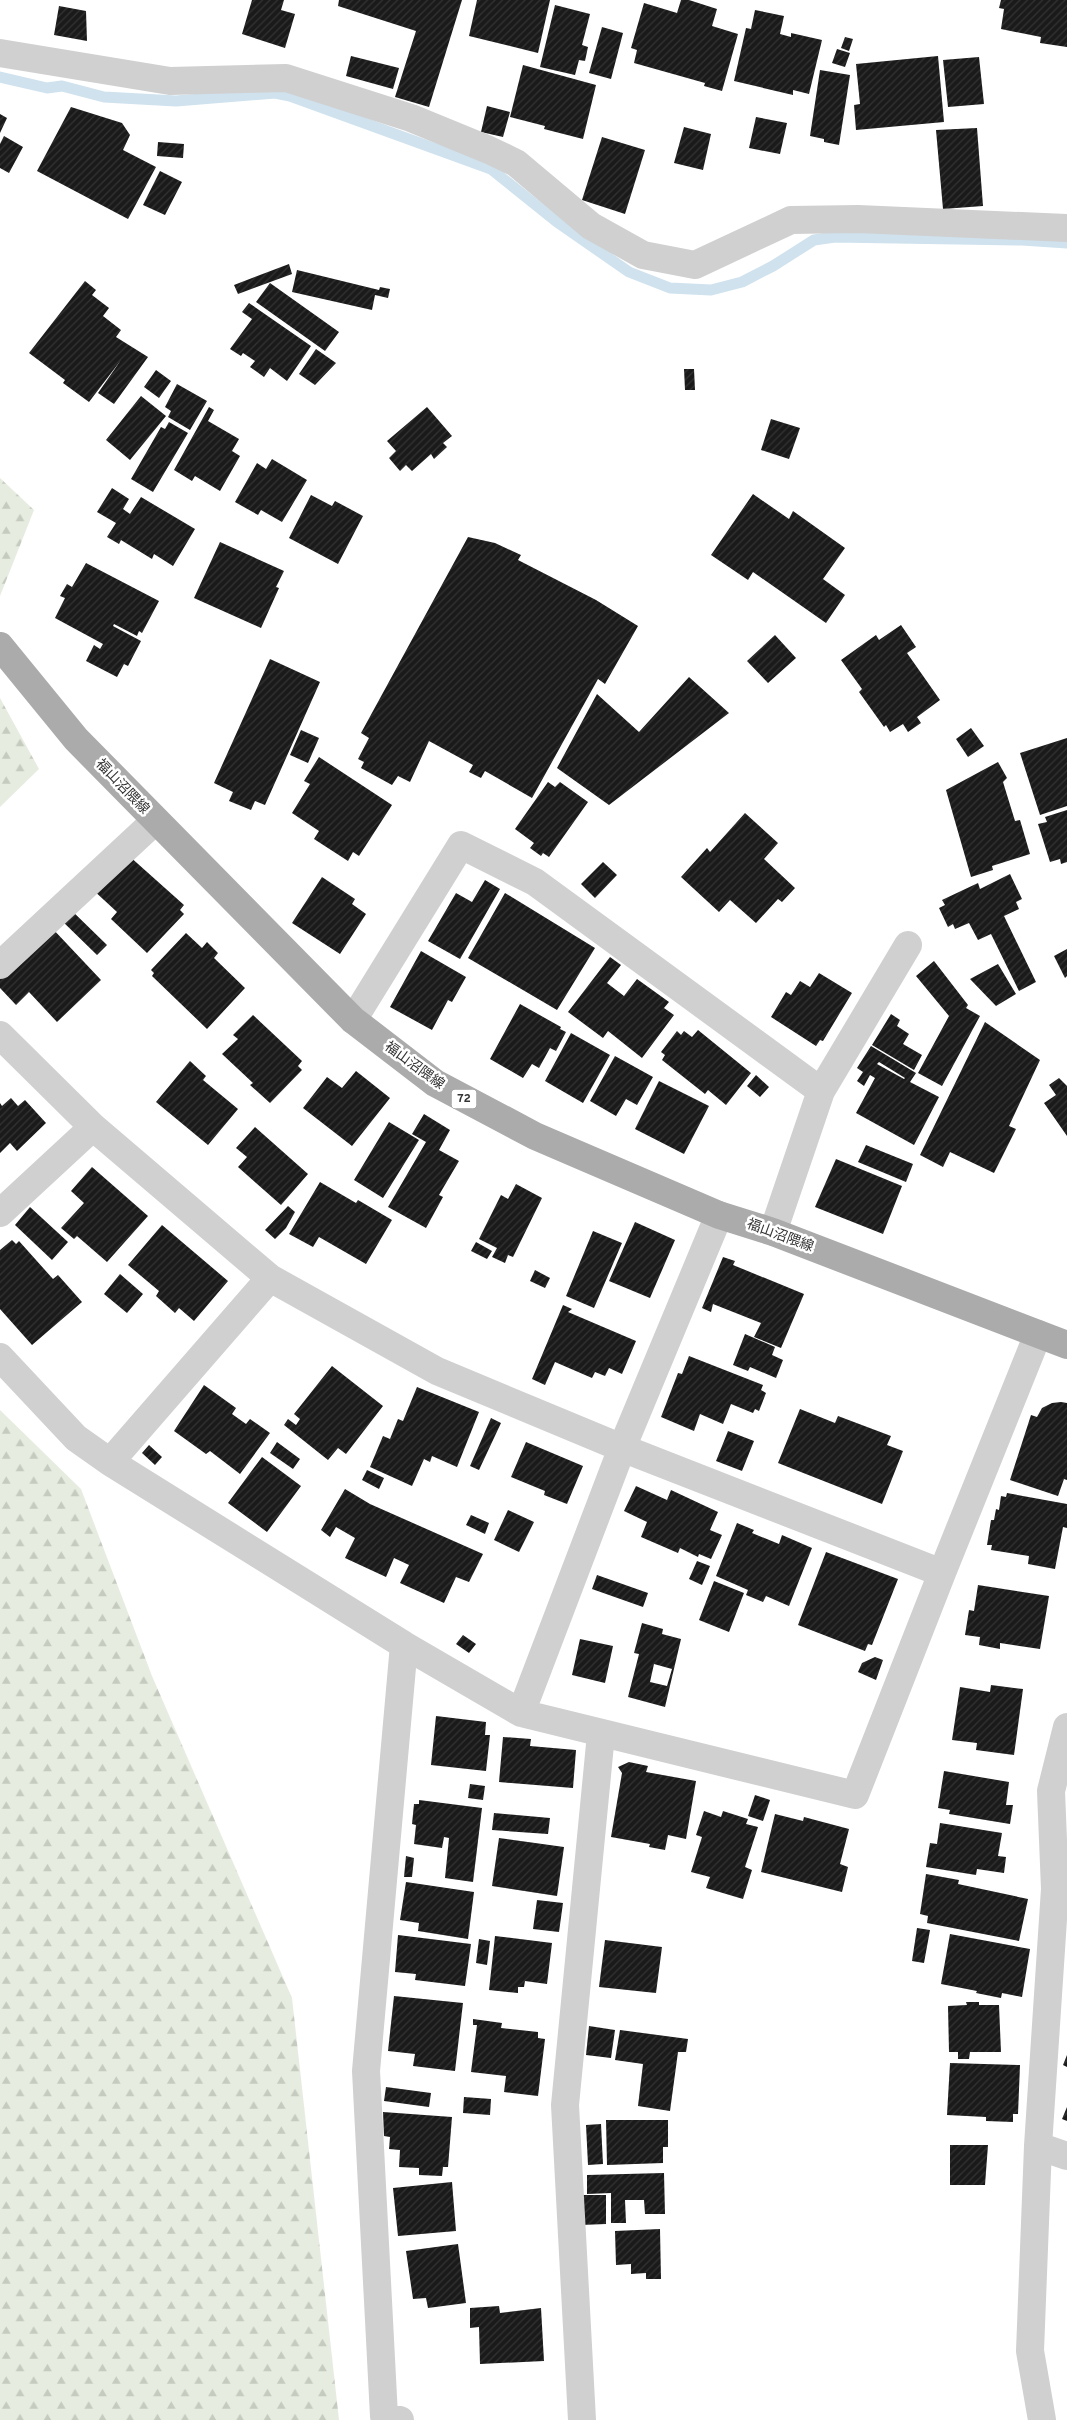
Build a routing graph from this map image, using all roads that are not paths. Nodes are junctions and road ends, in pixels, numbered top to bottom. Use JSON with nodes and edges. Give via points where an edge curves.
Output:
{"nodes":[{"id":1,"x":0,"y":54,"type":"edge"},
{"id":2,"x":1067,"y":228,"type":"edge"},
{"id":3,"x":0,"y":646,"type":"edge"},
{"id":4,"x":155,"y":821,"type":"junction"},
{"id":5,"x":908,"y":945,"type":"dead end"},
{"id":6,"x":0,"y":965,"type":"edge"},
{"id":7,"x":353,"y":1020,"type":"junction"},
{"id":8,"x":0,"y":1035,"type":"edge"},
{"id":9,"x":822,"y":1091,"type":"junction"},
{"id":10,"x":93,"y":1127,"type":"junction"},
{"id":11,"x":0,"y":1213,"type":"edge"},
{"id":12,"x":719,"y":1214,"type":"junction"},
{"id":13,"x":772,"y":1232,"type":"junction"},
{"id":14,"x":270,"y":1278,"type":"junction"},
{"id":15,"x":1038,"y":1334,"type":"junction"},
{"id":16,"x":1067,"y":1345,"type":"edge"},
{"id":17,"x":0,"y":1357,"type":"edge"},
{"id":18,"x":622,"y":1448,"type":"junction"},
{"id":19,"x":110,"y":1462,"type":"junction"},
{"id":20,"x":942,"y":1573,"type":"junction"},
{"id":21,"x":404,"y":1646,"type":"junction"},
{"id":22,"x":521,"y":1713,"type":"junction"},
{"id":23,"x":1067,"y":1727,"type":"edge"},
{"id":24,"x":600,"y":1734,"type":"junction"},
{"id":25,"x":1061,"y":1891,"type":"edge"},
{"id":26,"x":1038,"y":2146,"type":"junction"},
{"id":27,"x":1067,"y":2156,"type":"edge"},
{"id":28,"x":400,"y":2420,"type":"edge"},
{"id":29,"x":582,"y":2420,"type":"edge"},
{"id":30,"x":1042,"y":2420,"type":"edge"}],
"edges":[{"from":1,"to":2,"type":"street","via":[[170,80],[286,78],[411,118],[489,150],[516,163],[591,226],[626,246],[643,255],[695,266],[791,220],[858,219]]},
{"from":3,"to":4,"type":"main road","name":"福山沼隈線","number":"72","via":[[76,739]]},
{"from":4,"to":6,"type":"street"},
{"from":4,"to":7,"type":"main road","name":"福山沼隈線","number":"72"},
{"from":5,"to":9,"type":"street"},
{"from":7,"to":9,"type":"street","via":[[461,845],[535,882]]},
{"from":7,"to":12,"type":"main road","name":"福山沼隈線","number":"72","via":[[435,1083],[480,1108],[535,1136]]},
{"from":8,"to":10,"type":"street"},
{"from":9,"to":13,"type":"street"},
{"from":10,"to":11,"type":"street"},
{"from":10,"to":14,"type":"street"},
{"from":12,"to":13,"type":"main road","name":"福山沼隈線","number":"72"},
{"from":12,"to":18,"type":"street"},
{"from":13,"to":15,"type":"main road","name":"福山沼隈線","number":"72"},
{"from":14,"to":18,"type":"street","via":[[436,1371]]},
{"from":14,"to":19,"type":"street"},
{"from":15,"to":16,"type":"main road","name":"福山沼隈線","number":"72"},
{"from":15,"to":20,"type":"street"},
{"from":17,"to":19,"type":"street","via":[[76,1438]]},
{"from":18,"to":20,"type":"street"},
{"from":18,"to":22,"type":"street"},
{"from":19,"to":21,"type":"street"},
{"from":20,"to":24,"type":"street","via":[[855,1795]]},
{"from":21,"to":22,"type":"street"},
{"from":21,"to":28,"type":"street","via":[[366,2071],[384,2416]]},
{"from":22,"to":24,"type":"street"},
{"from":23,"to":25,"type":"street","via":[[1051,1791]]},
{"from":24,"to":29,"type":"street","via":[[565,2105]]},
{"from":25,"to":26,"type":"street"},
{"from":26,"to":27,"type":"street"},
{"from":26,"to":30,"type":"street","via":[[1030,2351]]}]}
